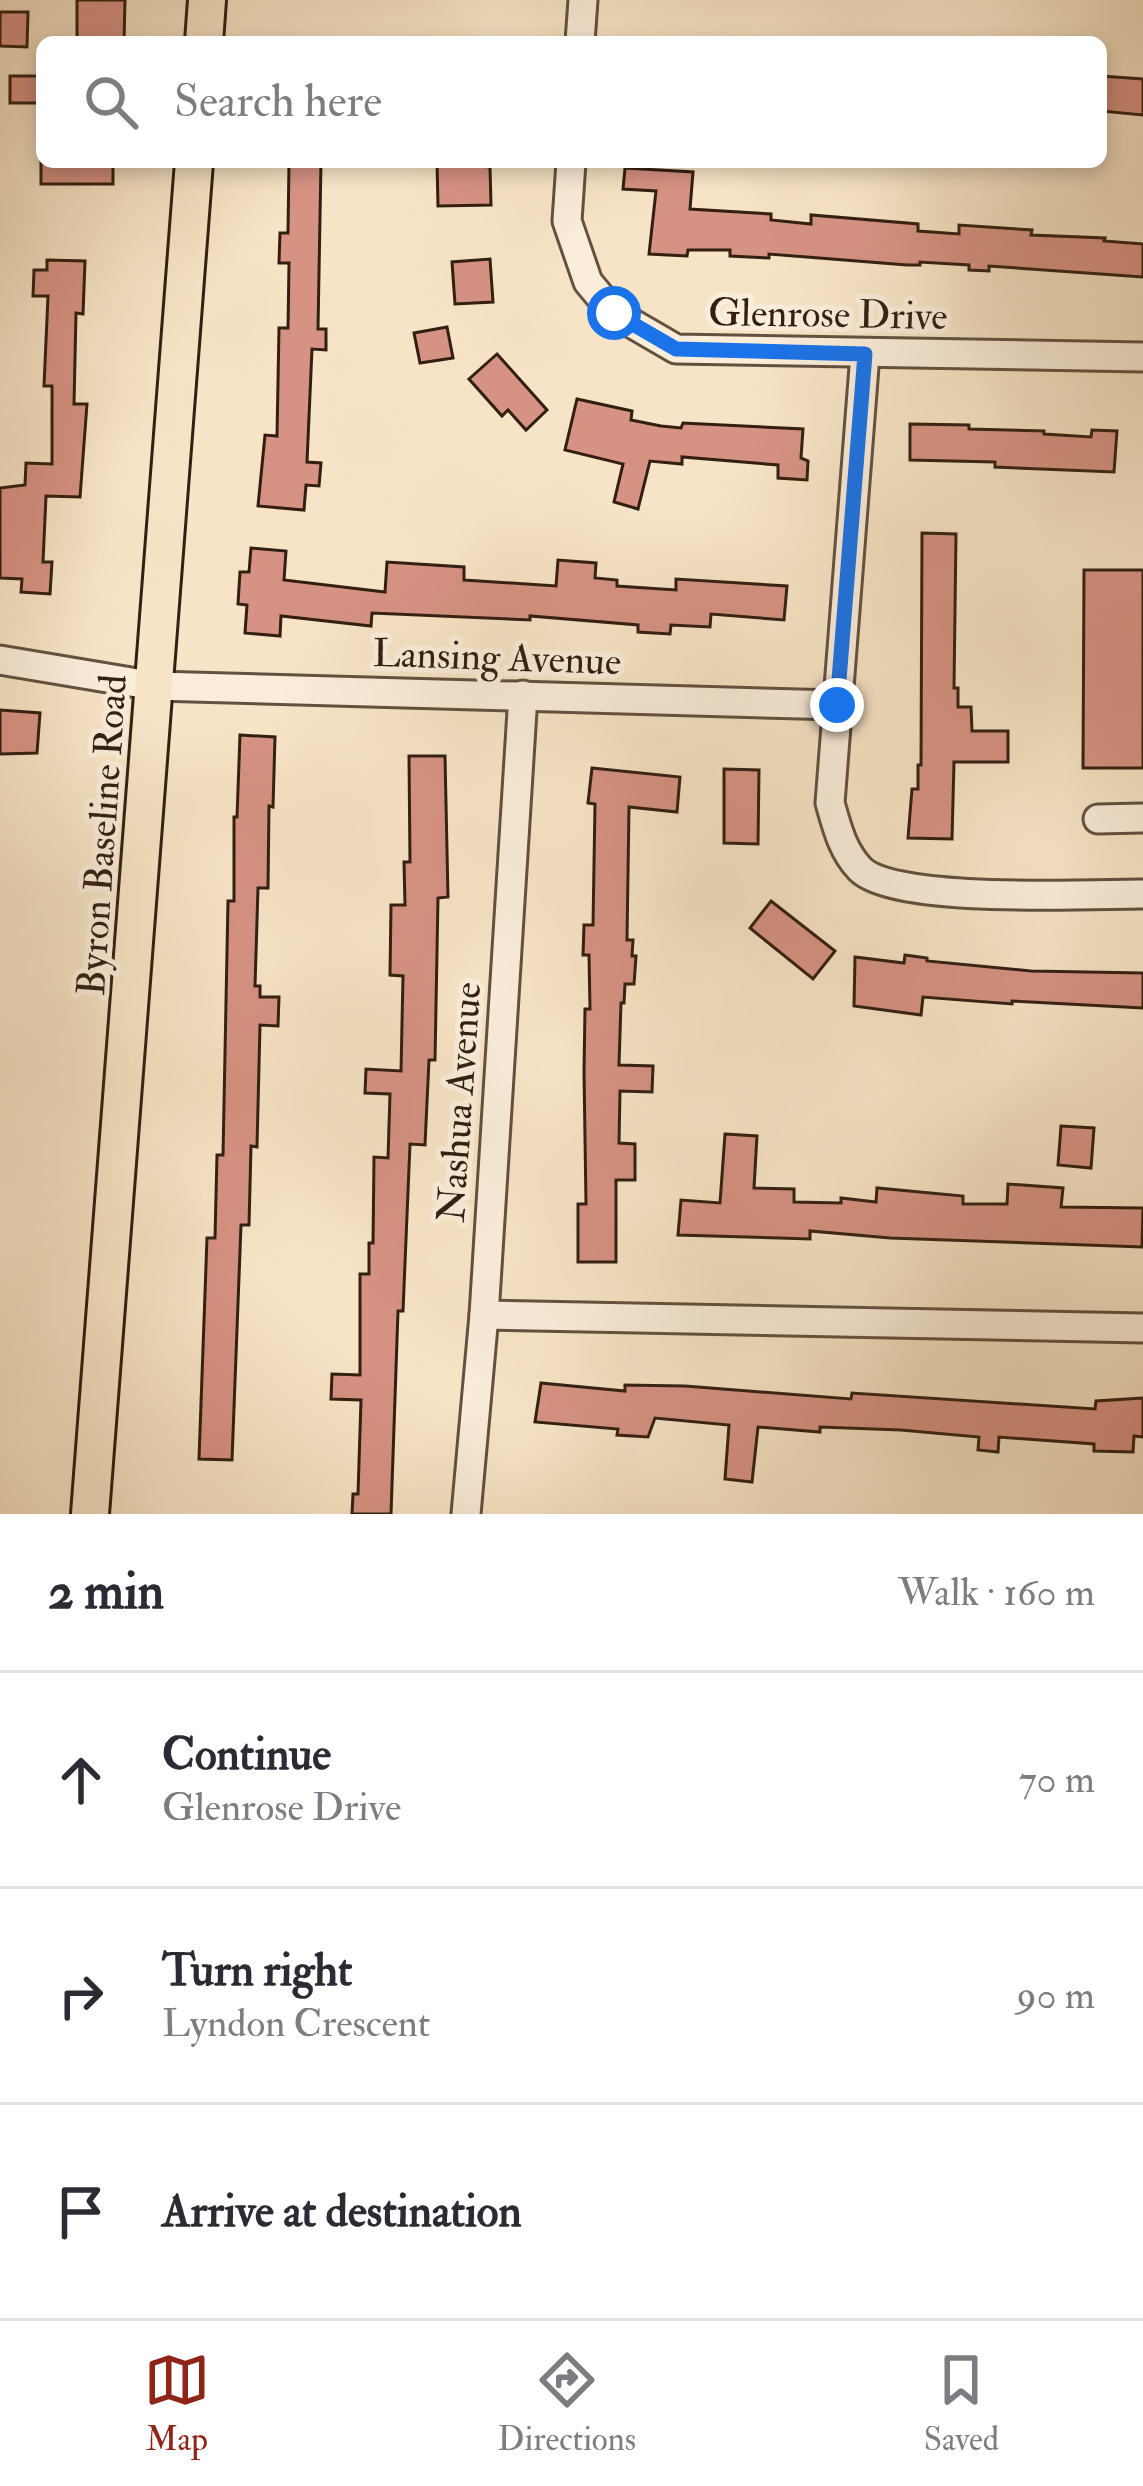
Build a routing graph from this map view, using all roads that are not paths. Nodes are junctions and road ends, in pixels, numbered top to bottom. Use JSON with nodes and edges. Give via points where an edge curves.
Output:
{"nodes":[{"id":1,"x":207,"y":0,"type":"edge"},
{"id":2,"x":583,"y":0,"type":"edge"},
{"id":3,"x":204,"y":36,"type":"edge"},
{"id":4,"x":580,"y":36,"type":"edge"},
{"id":5,"x":194,"y":168,"type":"edge"},
{"id":6,"x":571,"y":168,"type":"edge"},
{"id":7,"x":865,"y":354,"type":"junction"},
{"id":8,"x":1143,"y":357,"type":"edge"},
{"id":9,"x":0,"y":660,"type":"edge"},
{"id":10,"x":155,"y":686,"type":"junction"},
{"id":11,"x":523,"y":695,"type":"junction"},
{"id":12,"x":837,"y":705,"type":"junction"},
{"id":13,"x":1098,"y":818,"type":"dead end"},
{"id":14,"x":1143,"y":818,"type":"edge"},
{"id":15,"x":1143,"y":894,"type":"edge"},
{"id":16,"x":484,"y":1315,"type":"junction"},
{"id":17,"x":1143,"y":1328,"type":"edge"},
{"id":18,"x":90,"y":1514,"type":"edge"},
{"id":19,"x":466,"y":1514,"type":"edge"}],
"edges":[{"from":1,"to":3,"type":"main road"},
{"from":2,"to":4,"type":"street"},
{"from":5,"to":10,"type":"main road","name":"Byron Baseline Road"},
{"from":6,"to":7,"type":"street","name":"Glenrose Drive","via":[[567,221],[588,281],[614,313],[676,349]]},
{"from":7,"to":8,"type":"street","name":"Glenrose Drive"},
{"from":7,"to":12,"type":"street"},
{"from":9,"to":10,"type":"street","name":"Lansing Avenue"},
{"from":10,"to":11,"type":"street","name":"Lansing Avenue"},
{"from":10,"to":18,"type":"main road","name":"Byron Baseline Road"},
{"from":11,"to":12,"type":"street","name":"Lansing Avenue"},
{"from":11,"to":16,"type":"street","name":"Nashua Avenue"},
{"from":12,"to":15,"type":"street","via":[[830,803],[841,842],[863,873],[944,892]]},
{"from":13,"to":14,"type":"street"},
{"from":16,"to":17,"type":"street"},
{"from":16,"to":19,"type":"street","name":"Nashua Avenue"}]}
